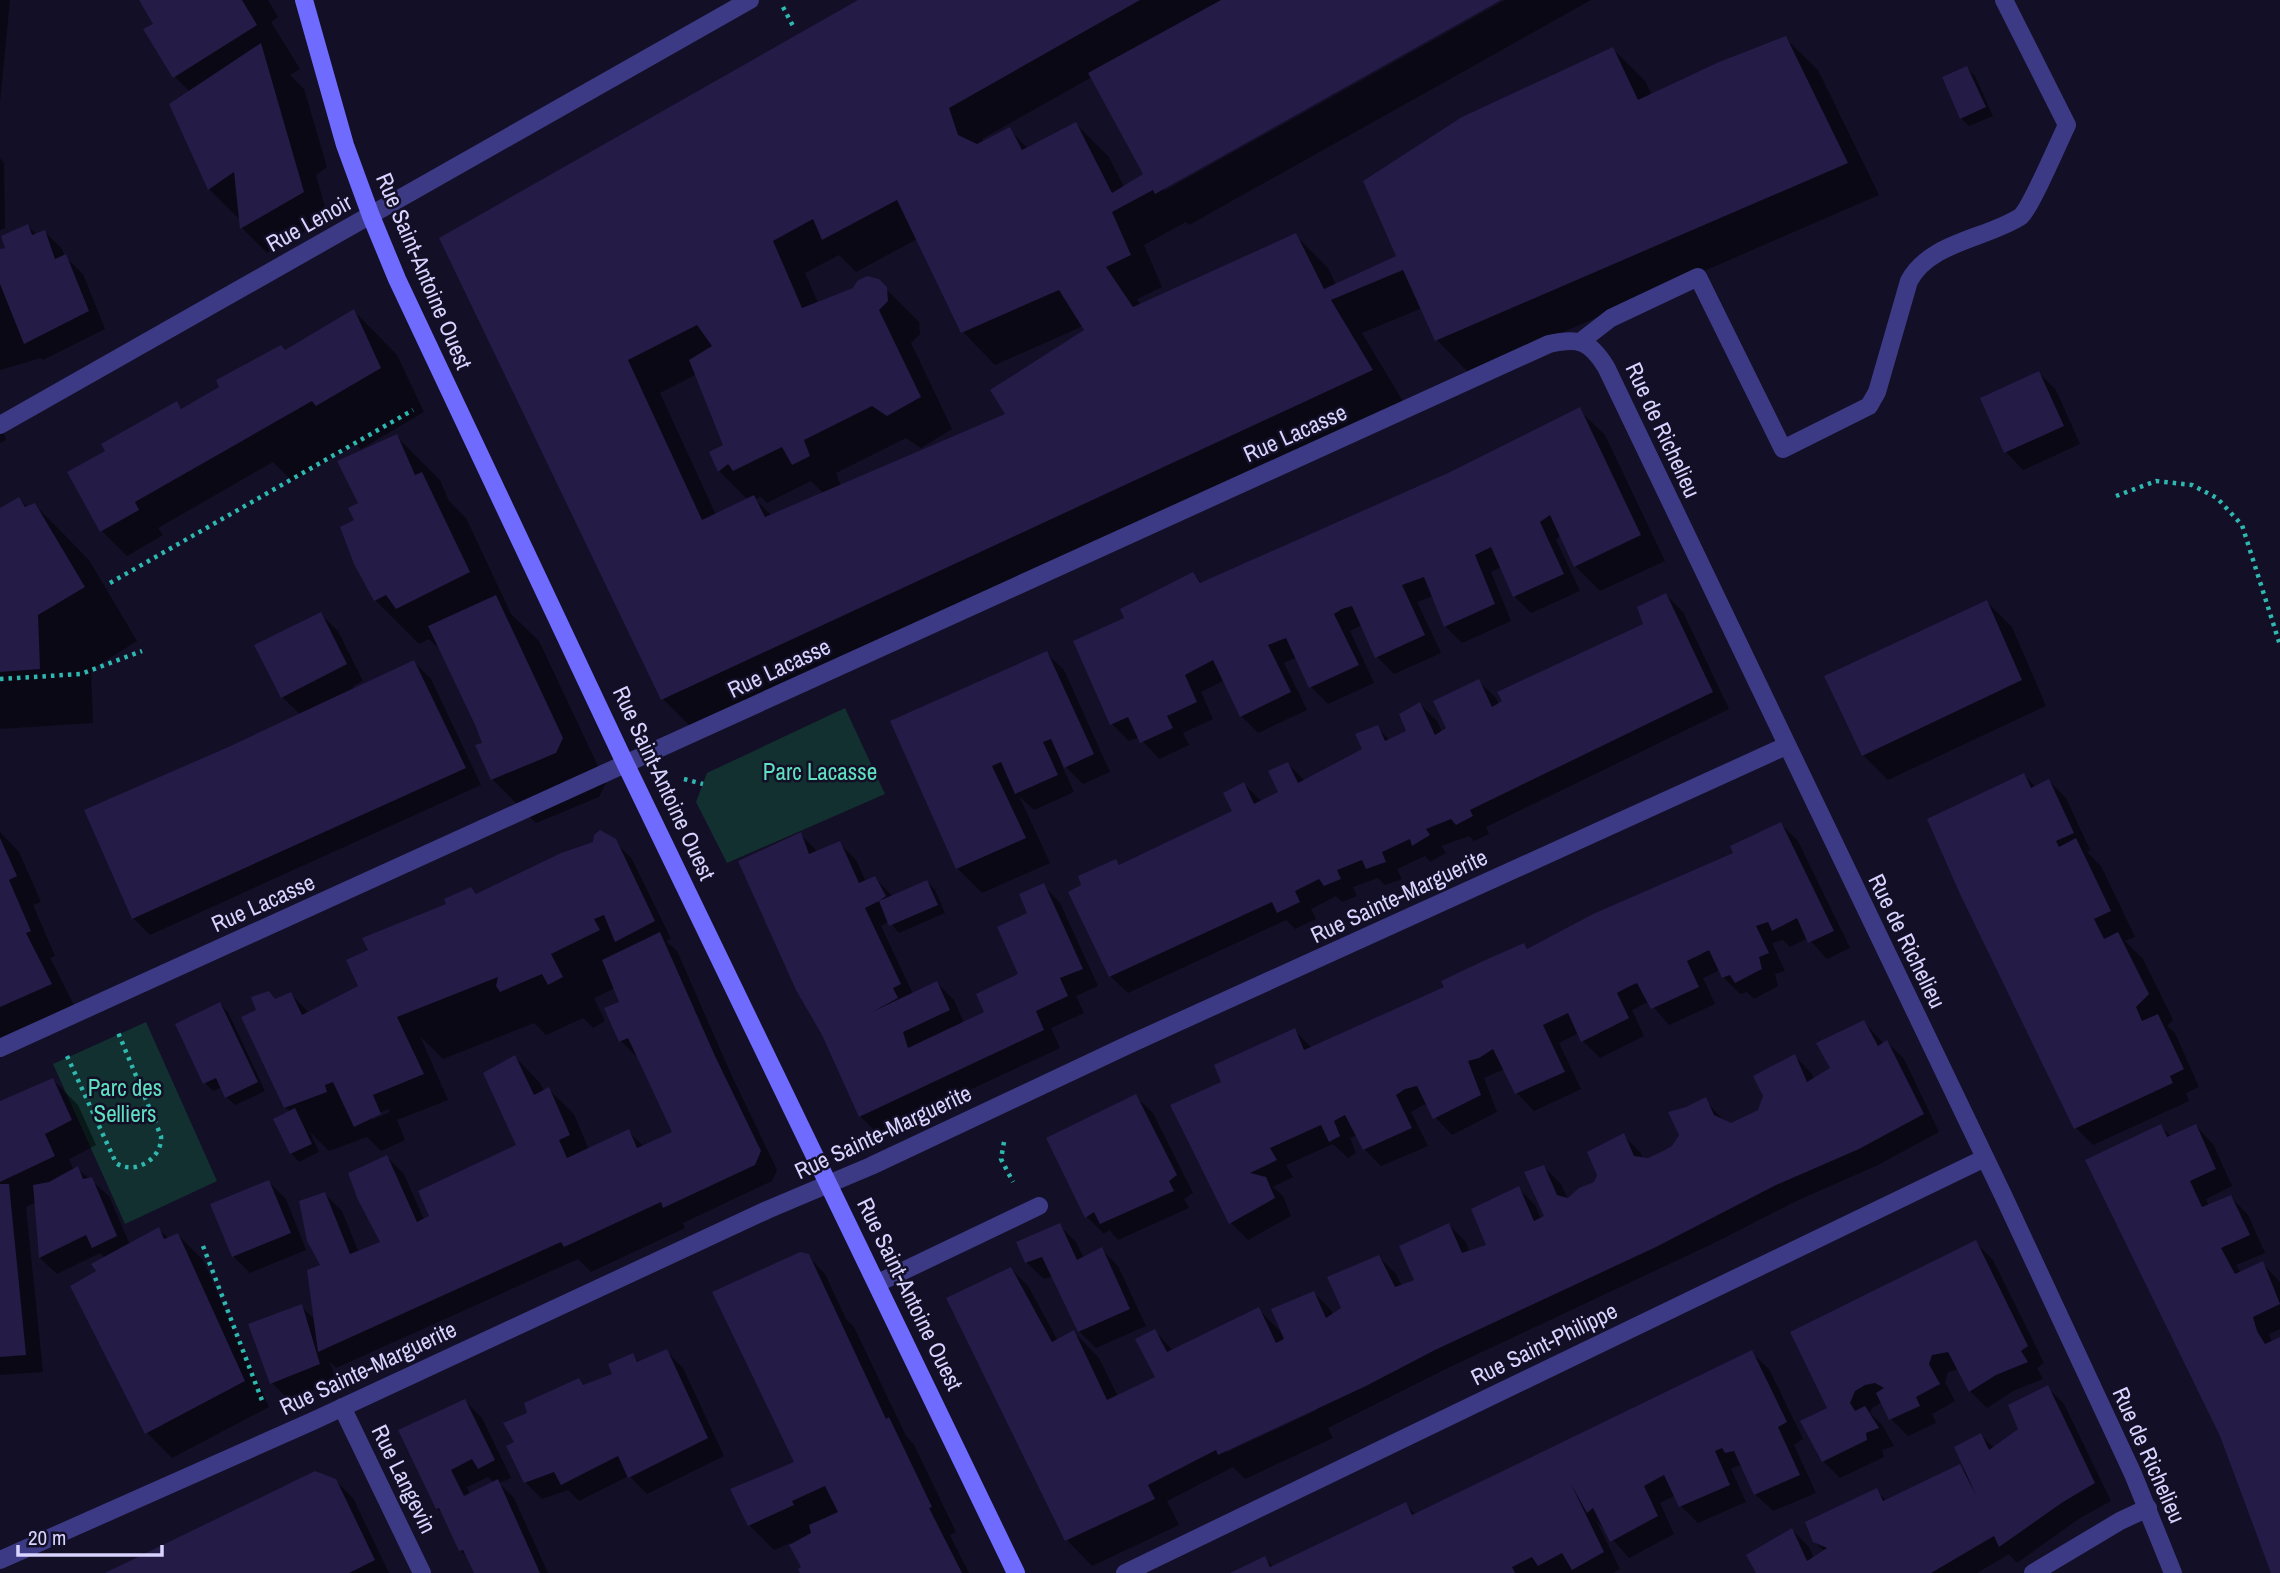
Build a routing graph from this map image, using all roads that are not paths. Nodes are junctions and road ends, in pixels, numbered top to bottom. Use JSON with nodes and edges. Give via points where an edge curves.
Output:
{"nodes":[{"id":1,"x":304,"y":0,"type":"edge"},
{"id":2,"x":750,"y":0,"type":"edge"},
{"id":3,"x":2004,"y":0,"type":"edge"},
{"id":4,"x":371,"y":216,"type":"junction"},
{"id":5,"x":1580,"y":342,"type":"junction"},
{"id":6,"x":0,"y":425,"type":"edge"},
{"id":7,"x":1786,"y":747,"type":"junction"},
{"id":8,"x":626,"y":765,"type":"junction"},
{"id":9,"x":0,"y":1048,"type":"edge"},
{"id":10,"x":1985,"y":1158,"type":"junction"},
{"id":11,"x":830,"y":1184,"type":"junction"},
{"id":12,"x":1033,"y":1208,"type":"road end"},
{"id":13,"x":878,"y":1283,"type":"junction"},
{"id":14,"x":342,"y":1407,"type":"junction"},
{"id":15,"x":2148,"y":1508,"type":"junction"},
{"id":16,"x":0,"y":1560,"type":"edge"},
{"id":17,"x":422,"y":1573,"type":"edge"},
{"id":18,"x":1016,"y":1573,"type":"edge"},
{"id":19,"x":1125,"y":1573,"type":"edge"},
{"id":20,"x":2033,"y":1573,"type":"edge"},
{"id":21,"x":2173,"y":1573,"type":"edge"}],
"edges":[{"from":1,"to":4,"type":"main road","name":"Rue Saint-Antoine Ouest","via":[[345,145]]},
{"from":2,"to":4,"type":"street","name":"Rue Lenoir"},
{"from":3,"to":5,"type":"street","via":[[2067,125],[2022,215],[1927,259],[1914,271],[1869,406],[1783,449],[1698,276],[1611,318]]},
{"from":4,"to":6,"type":"street","name":"Rue Lenoir"},
{"from":4,"to":8,"type":"main road","name":"Rue Saint-Antoine Ouest"},
{"from":5,"to":7,"type":"street","name":"Rue de Richelieu","via":[[1595,351],[1606,368]]},
{"from":5,"to":8,"type":"street","name":"Rue Lacasse","via":[[1549,344]]},
{"from":7,"to":10,"type":"street","name":"Rue de Richelieu"},
{"from":7,"to":11,"type":"street","name":"Rue Sainte-Marguerite"},
{"from":8,"to":9,"type":"street","name":"Rue Lacasse"},
{"from":8,"to":11,"type":"main road","name":"Rue Saint-Antoine Ouest"},
{"from":10,"to":15,"type":"street","name":"Rue de Richelieu"},
{"from":10,"to":19,"type":"street","name":"Rue Saint-Philippe"},
{"from":11,"to":13,"type":"main road","name":"Rue Saint-Antoine Ouest"},
{"from":11,"to":14,"type":"street","name":"Rue Sainte-Marguerite"},
{"from":12,"to":13,"type":"street"},
{"from":13,"to":18,"type":"main road","name":"Rue Saint-Antoine Ouest"},
{"from":14,"to":16,"type":"street","name":"Rue Sainte-Marguerite"},
{"from":14,"to":17,"type":"street","name":"Rue Langevin"},
{"from":15,"to":20,"type":"street"},
{"from":15,"to":21,"type":"street","name":"Rue de Richelieu"}]}
